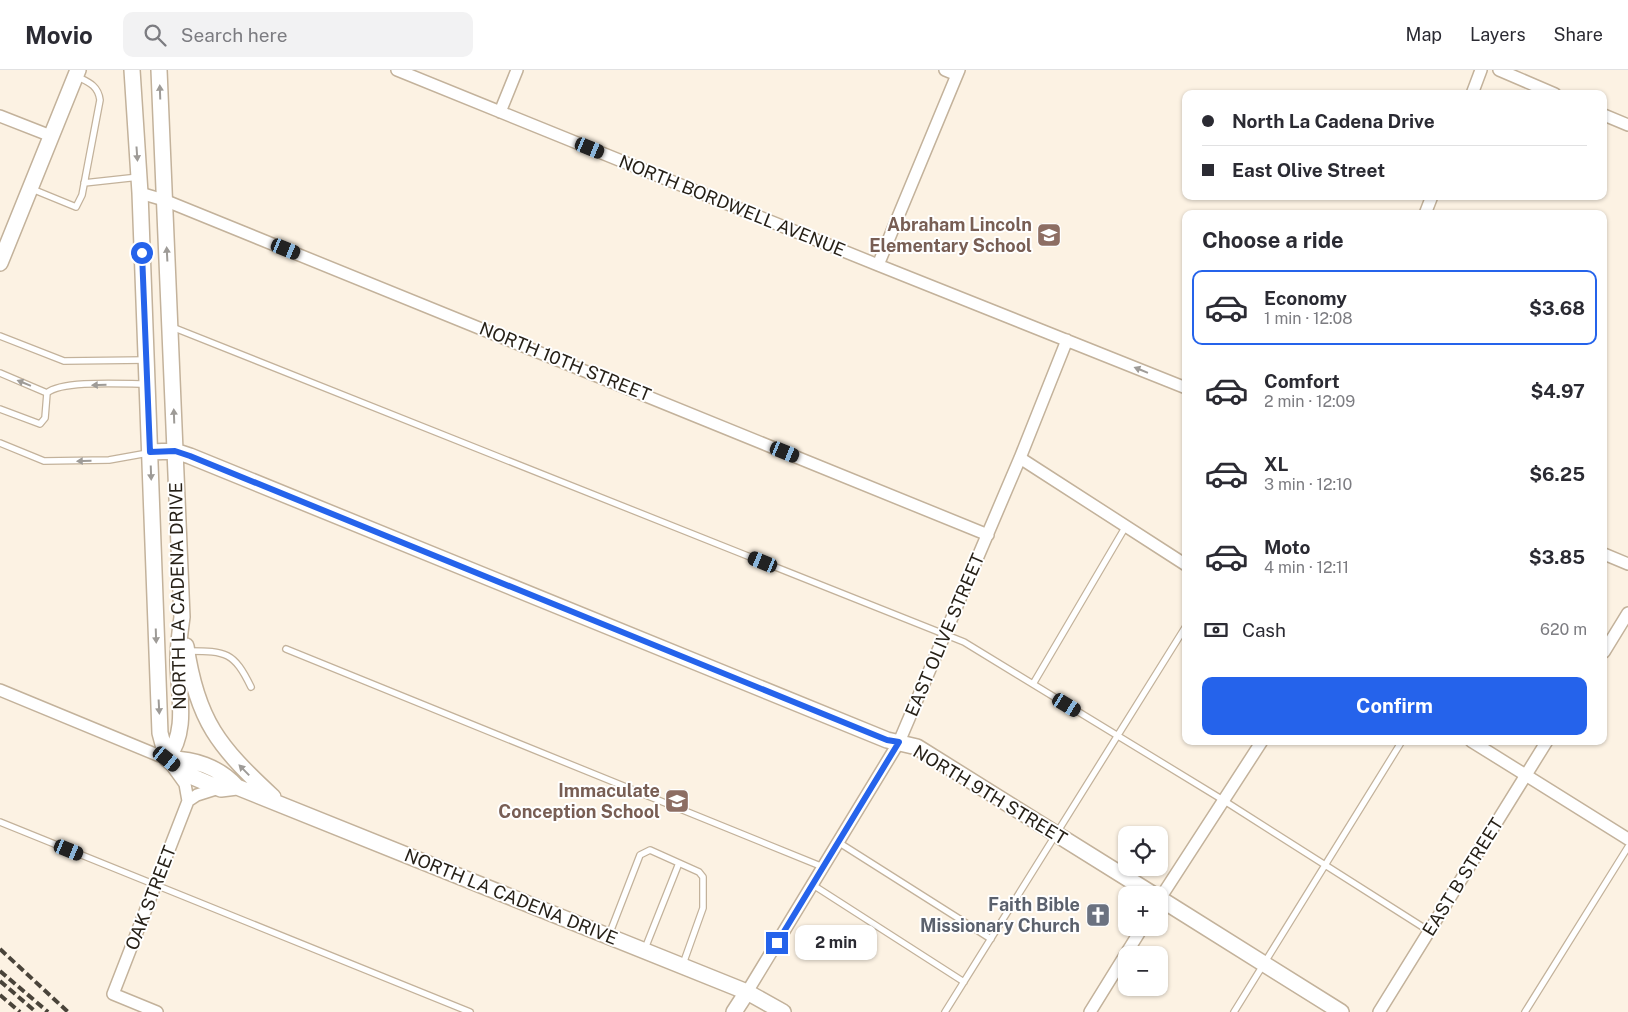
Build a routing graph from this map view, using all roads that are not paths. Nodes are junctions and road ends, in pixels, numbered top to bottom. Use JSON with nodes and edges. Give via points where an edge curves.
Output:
{"nodes":[{"id":1,"x":132,"y":70,"type":"edge"},
{"id":2,"x":160,"y":70,"type":"edge"},
{"id":3,"x":397,"y":70,"type":"edge"},
{"id":4,"x":516,"y":70,"type":"edge"},
{"id":5,"x":945,"y":70,"type":"edge"},
{"id":6,"x":1481,"y":70,"type":"edge"},
{"id":7,"x":1499,"y":70,"type":"edge"},
{"id":8,"x":958,"y":72,"type":"edge"},
{"id":9,"x":77,"y":73,"type":"edge"},
{"id":10,"x":1474,"y":90,"type":"edge"},
{"id":11,"x":1546,"y":90,"type":"edge"},
{"id":12,"x":500,"y":112,"type":"junction"},
{"id":13,"x":1607,"y":115,"type":"edge"},
{"id":14,"x":0,"y":116,"type":"edge"},
{"id":15,"x":1628,"y":125,"type":"edge"},
{"id":16,"x":51,"y":136,"type":"junction"},
{"id":17,"x":139,"y":177,"type":"junction"},
{"id":18,"x":84,"y":183,"type":"junction"},
{"id":19,"x":30,"y":188,"type":"junction"},
{"id":20,"x":140,"y":193,"type":"junction"},
{"id":21,"x":164,"y":200,"type":"junction"},
{"id":22,"x":0,"y":263,"type":"edge"},
{"id":23,"x":878,"y":266,"type":"junction"},
{"id":24,"x":170,"y":326,"type":"junction"},
{"id":25,"x":0,"y":336,"type":"edge"},
{"id":26,"x":1067,"y":340,"type":"junction"},
{"id":27,"x":146,"y":360,"type":"junction"},
{"id":28,"x":0,"y":373,"type":"edge"},
{"id":29,"x":147,"y":384,"type":"junction"},
{"id":30,"x":1182,"y":386,"type":"edge"},
{"id":31,"x":47,"y":393,"type":"junction"},
{"id":32,"x":0,"y":409,"type":"edge"},
{"id":33,"x":0,"y":443,"type":"edge"},
{"id":34,"x":175,"y":451,"type":"junction"},
{"id":35,"x":150,"y":452,"type":"junction"},
{"id":36,"x":1020,"y":458,"type":"junction"},
{"id":37,"x":1126,"y":526,"type":"junction"},
{"id":38,"x":988,"y":534,"type":"junction"},
{"id":39,"x":1607,"y":555,"type":"edge"},
{"id":40,"x":1182,"y":562,"type":"edge"},
{"id":41,"x":1628,"y":564,"type":"edge"},
{"id":42,"x":1628,"y":613,"type":"edge"},
{"id":43,"x":182,"y":616,"type":"junction"},
{"id":44,"x":1182,"y":632,"type":"edge"},
{"id":45,"x":945,"y":635,"type":"junction"},
{"id":46,"x":1607,"y":647,"type":"edge"},
{"id":47,"x":286,"y":649,"type":"dead end"},
{"id":48,"x":186,"y":650,"type":"junction"},
{"id":49,"x":1033,"y":684,"type":"junction"},
{"id":50,"x":251,"y":687,"type":"dead end"},
{"id":51,"x":0,"y":690,"type":"edge"},
{"id":52,"x":1118,"y":736,"type":"junction"},
{"id":53,"x":899,"y":742,"type":"junction"},
{"id":54,"x":1259,"y":745,"type":"edge"},
{"id":55,"x":1400,"y":745,"type":"edge"},
{"id":56,"x":1478,"y":745,"type":"edge"},
{"id":57,"x":1544,"y":745,"type":"edge"},
{"id":58,"x":167,"y":759,"type":"junction"},
{"id":59,"x":1526,"y":774,"type":"junction"},
{"id":60,"x":237,"y":787,"type":"junction"},
{"id":61,"x":219,"y":788,"type":"junction"},
{"id":62,"x":1223,"y":800,"type":"junction"},
{"id":63,"x":188,"y":801,"type":"junction"},
{"id":64,"x":279,"y":803,"type":"junction"},
{"id":65,"x":0,"y":822,"type":"edge"},
{"id":66,"x":1056,"y":834,"type":"junction"},
{"id":67,"x":1628,"y":839,"type":"edge"},
{"id":68,"x":838,"y":842,"type":"junction"},
{"id":69,"x":1628,"y":847,"type":"edge"},
{"id":70,"x":679,"y":863,"type":"junction"},
{"id":71,"x":823,"y":866,"type":"junction"},
{"id":72,"x":1325,"y":866,"type":"junction"},
{"id":73,"x":156,"y":885,"type":"junction"},
{"id":74,"x":813,"y":885,"type":"junction"},
{"id":75,"x":1139,"y":886,"type":"edge"},
{"id":76,"x":1166,"y":886,"type":"edge"},
{"id":77,"x":1168,"y":904,"type":"edge"},
{"id":78,"x":1429,"y":932,"type":"junction"},
{"id":79,"x":609,"y":936,"type":"junction"},
{"id":80,"x":1137,"y":936,"type":"edge"},
{"id":81,"x":991,"y":939,"type":"junction"},
{"id":82,"x":644,"y":950,"type":"junction"},
{"id":83,"x":1264,"y":964,"type":"junction"},
{"id":84,"x":683,"y":966,"type":"junction"},
{"id":85,"x":964,"y":982,"type":"junction"},
{"id":86,"x":747,"y":992,"type":"junction"},
{"id":87,"x":157,"y":1012,"type":"edge"},
{"id":88,"x":470,"y":1012,"type":"edge"},
{"id":89,"x":734,"y":1012,"type":"edge"},
{"id":90,"x":783,"y":1012,"type":"edge"},
{"id":91,"x":946,"y":1012,"type":"edge"},
{"id":92,"x":1090,"y":1012,"type":"edge"},
{"id":93,"x":1234,"y":1012,"type":"edge"},
{"id":94,"x":1341,"y":1012,"type":"edge"},
{"id":95,"x":1378,"y":1012,"type":"edge"},
{"id":96,"x":1525,"y":1012,"type":"edge"}],
"edges":[{"from":1,"to":17,"type":"main road","name":"NORTH LA CADENA DRIVE","one_way":true},
{"from":21,"to":2,"type":"main road","name":"NORTH LA CADENA DRIVE","one_way":true},
{"from":3,"to":12,"type":"street","name":"NORTH BORDWELL AVENUE"},
{"from":4,"to":12,"type":"street"},
{"from":5,"to":8,"type":"street"},
{"from":6,"to":10,"type":"street"},
{"from":7,"to":11,"type":"street"},
{"from":8,"to":23,"type":"street"},
{"from":9,"to":16,"type":"main road"},
{"from":9,"to":18,"type":"lane","via":[[99,92],[100,100]]},
{"from":12,"to":23,"type":"street","name":"NORTH BORDWELL AVENUE"},
{"from":13,"to":15,"type":"street"},
{"from":14,"to":16,"type":"street"},
{"from":16,"to":19,"type":"main road"},
{"from":17,"to":18,"type":"lane"},
{"from":17,"to":20,"type":"main road","name":"NORTH LA CADENA DRIVE"},
{"from":18,"to":19,"type":"lane","via":[[76,207]]},
{"from":19,"to":22,"type":"main road"},
{"from":20,"to":21,"type":"street","name":"NORTH 10TH STREET"},
{"from":20,"to":27,"type":"main road","name":"NORTH LA CADENA DRIVE"},
{"from":24,"to":21,"type":"main road","name":"NORTH LA CADENA DRIVE","one_way":true},
{"from":21,"to":38,"type":"street","name":"NORTH 10TH STREET"},
{"from":23,"to":26,"type":"street","name":"NORTH BORDWELL AVENUE"},
{"from":34,"to":24,"type":"main road","name":"NORTH LA CADENA DRIVE","one_way":true},
{"from":24,"to":45,"type":"lane"},
{"from":25,"to":27,"type":"lane","via":[[64,361]]},
{"from":30,"to":26,"type":"street","name":"NORTH BORDWELL AVENUE","one_way":true},
{"from":26,"to":36,"type":"street","name":"EAST OLIVE STREET"},
{"from":27,"to":29,"type":"main road","name":"NORTH LA CADENA DRIVE"},
{"from":31,"to":28,"type":"lane","one_way":true},
{"from":29,"to":31,"type":"lane","one_way":true,"via":[[74,386],[53,388]]},
{"from":29,"to":35,"type":"main road","name":"NORTH LA CADENA DRIVE"},
{"from":31,"to":32,"type":"lane","via":[[45,418],[40,424]]},
{"from":35,"to":33,"type":"lane","one_way":true,"via":[[116,459],[55,461],[35,458]]},
{"from":34,"to":35,"type":"main road","name":"NORTH 9TH STREET"},
{"from":34,"to":43,"type":"main road","name":"NORTH LA CADENA DRIVE"},
{"from":34,"to":53,"type":"main road","name":"NORTH 9TH STREET","via":[[887,740]]},
{"from":35,"to":58,"type":"main road","name":"NORTH LA CADENA DRIVE","one_way":true,"via":[[160,732]]},
{"from":36,"to":37,"type":"street"},
{"from":36,"to":38,"type":"street","name":"EAST OLIVE STREET"},
{"from":37,"to":40,"type":"street"},
{"from":37,"to":49,"type":"lane"},
{"from":38,"to":45,"type":"street","name":"EAST OLIVE STREET"},
{"from":39,"to":41,"type":"street"},
{"from":42,"to":46,"type":"street"},
{"from":43,"to":48,"type":"main road"},
{"from":43,"to":58,"type":"main road","name":"NORTH LA CADENA DRIVE","via":[[178,660],[180,734]]},
{"from":44,"to":52,"type":"lane"},
{"from":45,"to":49,"type":"lane","via":[[964,642]]},
{"from":45,"to":53,"type":"street","name":"EAST OLIVE STREET"},
{"from":47,"to":71,"type":"lane"},
{"from":48,"to":50,"type":"lane","via":[[218,651],[230,655]]},
{"from":64,"to":48,"type":"main road","one_way":true,"via":[[228,753],[207,724],[194,690]]},
{"from":49,"to":52,"type":"lane"},
{"from":51,"to":58,"type":"street"},
{"from":52,"to":62,"type":"lane"},
{"from":52,"to":66,"type":"lane"},
{"from":53,"to":66,"type":"main road","name":"NORTH 9TH STREET","via":[[917,747]]},
{"from":53,"to":68,"type":"street","name":"EAST OLIVE STREET"},
{"from":54,"to":62,"type":"street"},
{"from":55,"to":72,"type":"lane"},
{"from":56,"to":59,"type":"street"},
{"from":57,"to":59,"type":"street","name":"EAST B STREET"},
{"from":58,"to":60,"type":"main road","name":"NORTH LA CADENA DRIVE","via":[[187,758],[226,775]]},
{"from":58,"to":61,"type":"main road","name":"NORTH LA CADENA DRIVE","via":[[186,774]]},
{"from":58,"to":63,"type":"street","via":[[185,784]]},
{"from":59,"to":67,"type":"street"},
{"from":59,"to":78,"type":"street","name":"EAST B STREET"},
{"from":60,"to":61,"type":"main road","name":"NORTH LA CADENA DRIVE"},
{"from":60,"to":64,"type":"main road","name":"NORTH LA CADENA DRIVE"},
{"from":61,"to":63,"type":"street"},
{"from":62,"to":72,"type":"lane"},
{"from":62,"to":76,"type":"street"},
{"from":63,"to":73,"type":"street","name":"OAK STREET"},
{"from":64,"to":79,"type":"main road","name":"NORTH LA CADENA DRIVE"},
{"from":65,"to":73,"type":"lane"},
{"from":66,"to":75,"type":"main road","name":"NORTH 9TH STREET"},
{"from":66,"to":81,"type":"lane"},
{"from":68,"to":71,"type":"street","name":"EAST OLIVE STREET"},
{"from":68,"to":81,"type":"lane"},
{"from":69,"to":96,"type":"lane"},
{"from":70,"to":79,"type":"lane","via":[[650,850],[640,854]]},
{"from":70,"to":82,"type":"lane"},
{"from":70,"to":84,"type":"lane","via":[[703,877],[703,908]]},
{"from":71,"to":74,"type":"street","name":"EAST OLIVE STREET"},
{"from":72,"to":78,"type":"lane"},
{"from":72,"to":83,"type":"lane"},
{"from":73,"to":87,"type":"street","name":"OAK STREET","via":[[113,994]]},
{"from":73,"to":88,"type":"lane"},
{"from":74,"to":85,"type":"lane"},
{"from":74,"to":86,"type":"street","name":"EAST OLIVE STREET"},
{"from":77,"to":83,"type":"main road","name":"NORTH 9TH STREET"},
{"from":78,"to":95,"type":"street","name":"EAST B STREET"},
{"from":79,"to":82,"type":"main road","name":"NORTH LA CADENA DRIVE"},
{"from":80,"to":92,"type":"street"},
{"from":81,"to":85,"type":"lane"},
{"from":82,"to":84,"type":"main road","name":"NORTH LA CADENA DRIVE"},
{"from":83,"to":93,"type":"lane"},
{"from":83,"to":94,"type":"main road","name":"NORTH 9TH STREET"},
{"from":84,"to":86,"type":"main road","name":"NORTH LA CADENA DRIVE"},
{"from":85,"to":91,"type":"lane"},
{"from":86,"to":89,"type":"main road"},
{"from":86,"to":90,"type":"main road","name":"NORTH LA CADENA DRIVE"}]}
